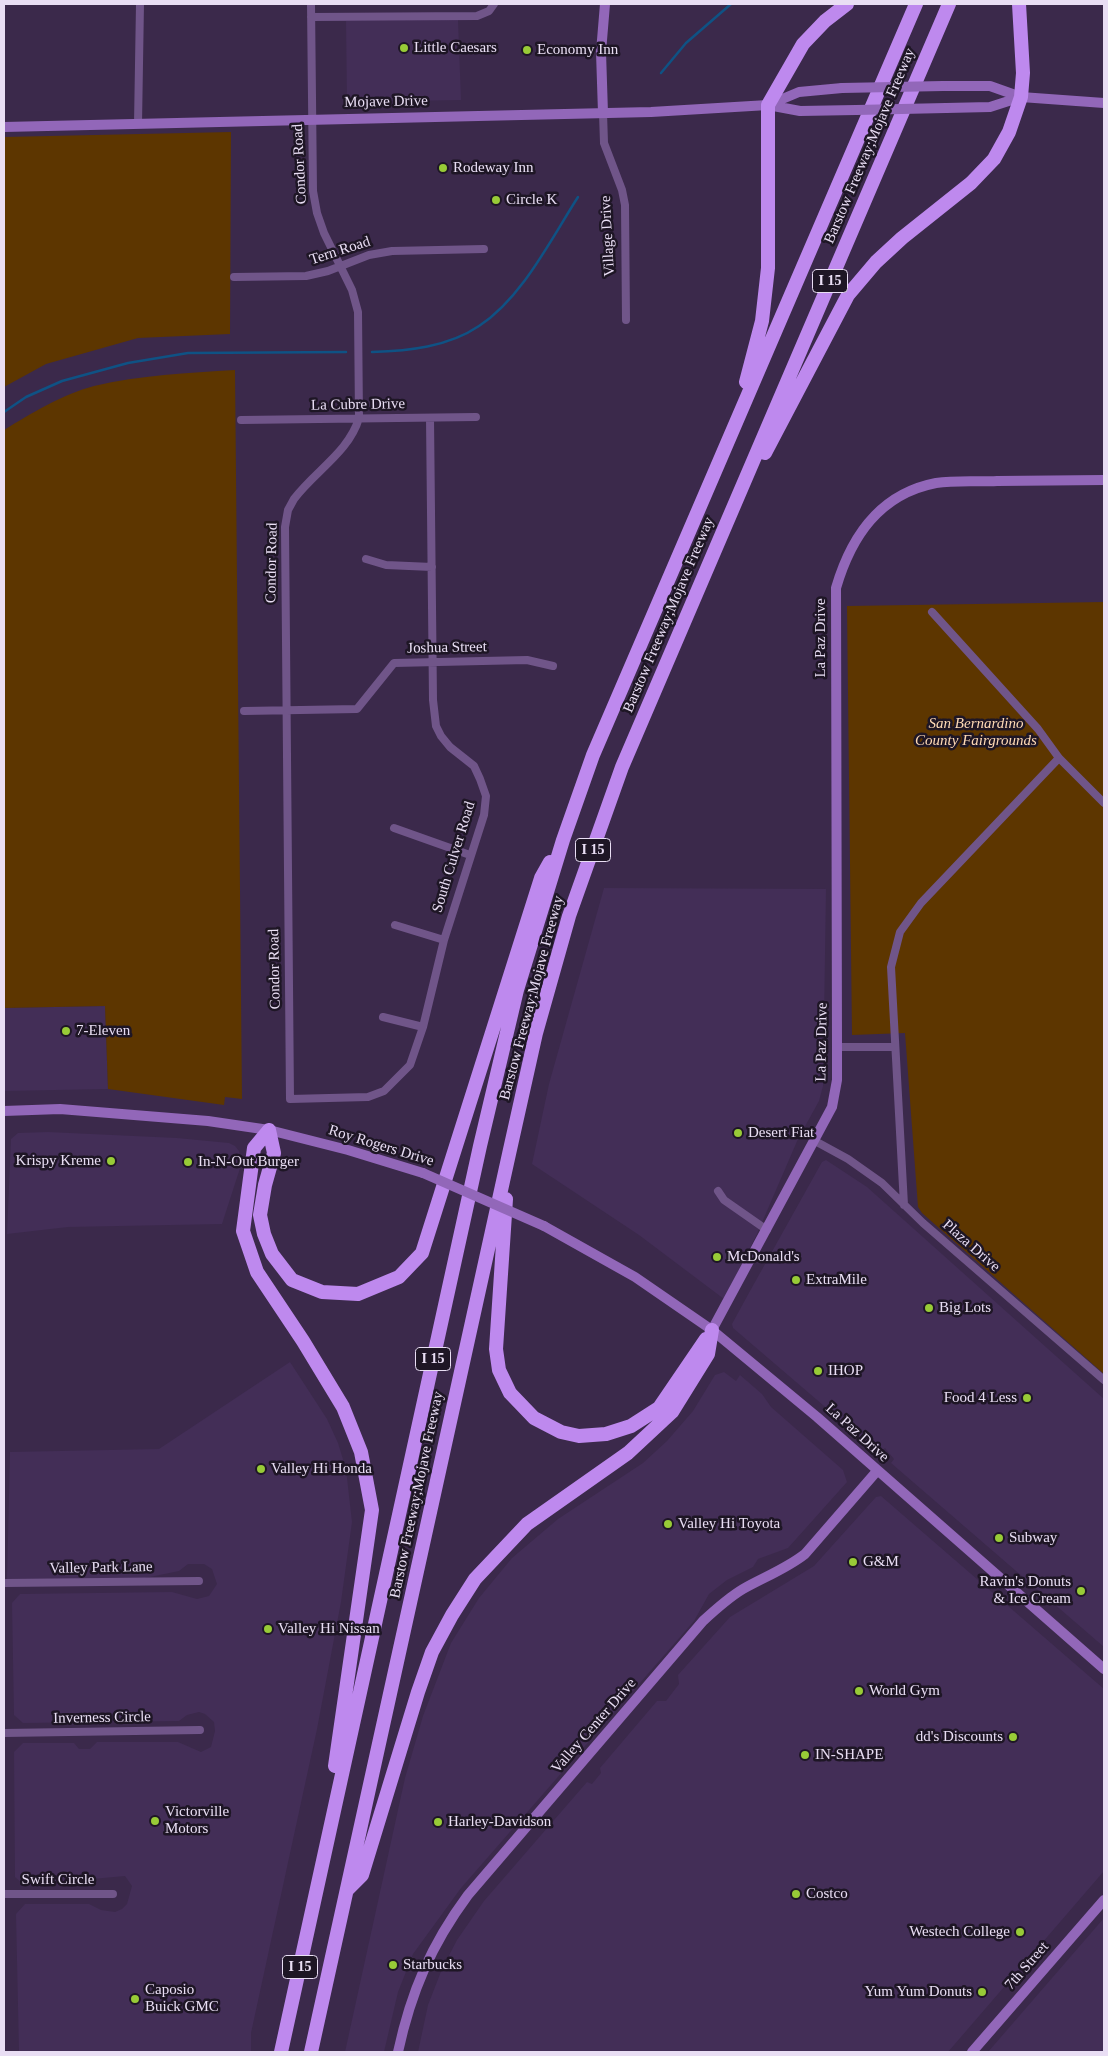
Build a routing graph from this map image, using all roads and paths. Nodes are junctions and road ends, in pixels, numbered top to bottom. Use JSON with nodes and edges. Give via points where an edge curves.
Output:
{"nodes":[{"id":1,"x":140,"y":4,"type":"edge"},
{"id":2,"x":311,"y":4,"type":"edge"},
{"id":3,"x":494,"y":4,"type":"edge"},
{"id":4,"x":605,"y":4,"type":"edge"},
{"id":5,"x":847,"y":4,"type":"edge"},
{"id":6,"x":916,"y":4,"type":"edge"},
{"id":7,"x":949,"y":4,"type":"edge"},
{"id":8,"x":1019,"y":4,"type":"edge"},
{"id":9,"x":311,"y":17,"type":"junction"},
{"id":10,"x":1021,"y":97,"type":"junction"},
{"id":11,"x":1104,"y":103,"type":"edge"},
{"id":12,"x":768,"y":105,"type":"junction"},
{"id":13,"x":603,"y":113,"type":"junction"},
{"id":14,"x":311,"y":118,"type":"junction"},
{"id":15,"x":138,"y":124,"type":"junction"},
{"id":16,"x":4,"y":127,"type":"edge"},
{"id":17,"x":484,"y":249,"type":"dead end"},
{"id":18,"x":342,"y":266,"type":"junction"},
{"id":19,"x":234,"y":278,"type":"dead end"},
{"id":20,"x":626,"y":320,"type":"dead end"},
{"id":21,"x":476,"y":417,"type":"dead end"},
{"id":22,"x":359,"y":418,"type":"junction"},
{"id":23,"x":430,"y":418,"type":"junction"},
{"id":24,"x":241,"y":420,"type":"dead end"},
{"id":25,"x":734,"y":427,"type":"junction"},
{"id":26,"x":1104,"y":480,"type":"edge"},
{"id":27,"x":366,"y":558,"type":"dead end"},
{"id":28,"x":711,"y":558,"type":"junction"},
{"id":29,"x":432,"y":567,"type":"junction"},
{"id":30,"x":932,"y":612,"type":"dead end"},
{"id":31,"x":433,"y":661,"type":"junction"},
{"id":32,"x":554,"y":666,"type":"dead end"},
{"id":33,"x":244,"y":711,"type":"dead end"},
{"id":34,"x":286,"y":712,"type":"junction"},
{"id":35,"x":1059,"y":758,"type":"junction"},
{"id":36,"x":1104,"y":803,"type":"edge"},
{"id":37,"x":394,"y":828,"type":"dead end"},
{"id":38,"x":563,"y":840,"type":"junction"},
{"id":39,"x":470,"y":855,"type":"junction"},
{"id":40,"x":395,"y":925,"type":"dead end"},
{"id":41,"x":444,"y":940,"type":"junction"},
{"id":42,"x":382,"y":1017,"type":"dead end"},
{"id":43,"x":423,"y":1027,"type":"junction"},
{"id":44,"x":895,"y":1047,"type":"junction"},
{"id":45,"x":838,"y":1048,"type":"junction"},
{"id":46,"x":290,"y":1099,"type":"joint"},
{"id":47,"x":4,"y":1111,"type":"edge"},
{"id":48,"x":269,"y":1130,"type":"junction"},
{"id":49,"x":815,"y":1141,"type":"junction"},
{"id":50,"x":509,"y":1154,"type":"junction"},
{"id":51,"x":718,"y":1190,"type":"dead end"},
{"id":52,"x":904,"y":1205,"type":"junction"},
{"id":53,"x":767,"y":1230,"type":"junction"},
{"id":54,"x":712,"y":1330,"type":"junction"},
{"id":55,"x":1104,"y":1380,"type":"edge"},
{"id":56,"x":877,"y":1471,"type":"junction"},
{"id":57,"x":198,"y":1581,"type":"dead end"},
{"id":58,"x":4,"y":1583,"type":"edge"},
{"id":59,"x":1104,"y":1669,"type":"edge"},
{"id":60,"x":200,"y":1730,"type":"dead end"},
{"id":61,"x":4,"y":1733,"type":"edge"},
{"id":62,"x":318,"y":1882,"type":"junction"},
{"id":63,"x":348,"y":1889,"type":"junction"},
{"id":64,"x":4,"y":1894,"type":"edge"},
{"id":65,"x":113,"y":1894,"type":"dead end"},
{"id":66,"x":1104,"y":1900,"type":"edge"},
{"id":67,"x":281,"y":2052,"type":"edge"},
{"id":68,"x":311,"y":2052,"type":"edge"},
{"id":69,"x":398,"y":2052,"type":"edge"},
{"id":70,"x":972,"y":2052,"type":"edge"}],
"edges":[{"from":1,"to":15,"type":"street"},
{"from":2,"to":9,"type":"street","name":"Condor Road"},
{"from":3,"to":9,"type":"street","via":[[489,11],[477,16]]},
{"from":4,"to":13,"type":"main road","name":"Village Drive","via":[[601,52]]},
{"from":5,"to":12,"type":"highway","via":[[825,21],[804,44]]},
{"from":6,"to":25,"type":"highway","name":"Barstow Freeway;Mojave Freeway","number":"I 15"},
{"from":7,"to":28,"type":"highway","name":"Barstow Freeway;Mojave Freeway","number":"I 15"},
{"from":8,"to":10,"type":"highway","via":[[1023,73]]},
{"from":9,"to":14,"type":"street","name":"Condor Road"},
{"from":10,"to":11,"type":"main road","name":"Mojave Drive"},
{"from":10,"to":12,"type":"main road","name":"Mojave Drive","bridge":true,"via":[[990,107],[800,111]]},
{"from":10,"to":12,"type":"main road","name":"Mojave Drive","bridge":true,"via":[[990,86],[842,88],[798,92]]},
{"from":10,"to":28,"type":"highway","via":[[1010,132],[994,158],[971,183],[876,262],[848,295]]},
{"from":12,"to":13,"type":"main road","name":"Mojave Drive"},
{"from":12,"to":25,"type":"highway","via":[[766,295]]},
{"from":13,"to":14,"type":"main road","name":"Mojave Drive"},
{"from":13,"to":20,"type":"street","name":"Village Drive","via":[[606,149],[625,205]]},
{"from":14,"to":15,"type":"main road","name":"Mojave Drive"},
{"from":14,"to":18,"type":"street","name":"Condor Road","via":[[313,191],[317,214]]},
{"from":15,"to":16,"type":"main road","name":"Mojave Drive"},
{"from":17,"to":18,"type":"street","name":"Tern Road","via":[[392,250]]},
{"from":18,"to":19,"type":"street","name":"Tern Road","via":[[306,276]]},
{"from":18,"to":22,"type":"street","name":"Condor Road","via":[[358,312]]},
{"from":21,"to":23,"type":"street","name":"La Cubre Drive"},
{"from":22,"to":23,"type":"street","name":"La Cubre Drive"},
{"from":22,"to":24,"type":"street","name":"La Cubre Drive"},
{"from":22,"to":34,"type":"street","name":"Condor Road","via":[[348,443],[301,489],[288,510],[285,527]]},
{"from":23,"to":29,"type":"street","name":"South Culver Road"},
{"from":25,"to":38,"type":"highway","name":"Barstow Freeway;Mojave Freeway","number":"I 15","via":[[593,755]]},
{"from":26,"to":45,"type":"main road","name":"La Paz Drive","via":[[955,482],[919,488],[896,499],[873,516],[858,534],[844,560],[836,588]]},
{"from":27,"to":29,"type":"street","via":[[386,565]]},
{"from":28,"to":50,"type":"highway","name":"Barstow Freeway;Mojave Freeway","number":"I 15","via":[[622,766],[570,916],[536,1033]]},
{"from":29,"to":31,"type":"street","name":"South Culver Road"},
{"from":30,"to":35,"type":"street","via":[[1038,729]]},
{"from":31,"to":32,"type":"street","name":"Joshua Street","via":[[526,660]]},
{"from":31,"to":34,"type":"street","name":"Joshua Street","via":[[394,663],[357,709]]},
{"from":31,"to":39,"type":"street","name":"South Culver Road","via":[[436,726],[450,747],[474,766],[486,796],[484,815]]},
{"from":33,"to":34,"type":"street","name":"Joshua Street"},
{"from":34,"to":46,"type":"street","name":"Condor Road"},
{"from":35,"to":36,"type":"street"},
{"from":35,"to":44,"type":"street","via":[[920,903],[900,932],[891,966]]},
{"from":37,"to":39,"type":"street"},
{"from":38,"to":48,"type":"highway","via":[[541,878],[422,1253],[399,1277],[358,1294],[322,1292],[292,1280],[272,1254],[260,1215],[274,1153]]},
{"from":38,"to":62,"type":"highway","name":"Barstow Freeway;Mojave Freeway","number":"I 15","via":[[517,990],[482,1137]]},
{"from":39,"to":41,"type":"street","name":"South Culver Road"},
{"from":40,"to":41,"type":"street"},
{"from":41,"to":43,"type":"street","name":"South Culver Road"},
{"from":42,"to":43,"type":"street"},
{"from":43,"to":46,"type":"street","name":"South Culver Road","via":[[410,1065],[384,1091],[368,1097]]},
{"from":44,"to":45,"type":"street"},
{"from":44,"to":52,"type":"street"},
{"from":45,"to":49,"type":"main road","name":"La Paz Drive","via":[[832,1107]]},
{"from":47,"to":48,"type":"main road","name":"Roy Rogers Drive","via":[[60,1109],[208,1121]]},
{"from":48,"to":54,"type":"main road","name":"Roy Rogers Drive","bridge":true,"via":[[423,1173],[544,1226],[635,1277]]},
{"from":48,"to":62,"type":"highway","via":[[254,1148],[243,1231],[257,1272],[343,1408],[362,1452],[372,1510]]},
{"from":49,"to":52,"type":"street","name":"Plaza Drive","via":[[870,1174]]},
{"from":49,"to":53,"type":"main road","name":"La Paz Drive"},
{"from":50,"to":54,"type":"highway","via":[[496,1349],[499,1370],[510,1393],[534,1418],[561,1432],[579,1436],[606,1434],[631,1426],[660,1408]]},
{"from":50,"to":63,"type":"highway","name":"Barstow Freeway;Mojave Freeway","number":"I 15"},
{"from":51,"to":53,"type":"street","via":[[724,1200]]},
{"from":52,"to":55,"type":"street","name":"Plaza Drive"},
{"from":53,"to":54,"type":"main road","name":"La Paz Drive"},
{"from":54,"to":56,"type":"main road","name":"La Paz Drive"},
{"from":54,"to":63,"type":"highway","via":[[708,1354],[672,1412],[628,1453],[527,1524],[475,1579],[432,1652],[362,1875]]},
{"from":56,"to":59,"type":"main road","name":"La Paz Drive"},
{"from":56,"to":69,"type":"main road","name":"Valley Center Drive","via":[[805,1554],[793,1564],[723,1602],[704,1621],[468,1895],[418,1980]]},
{"from":57,"to":58,"type":"street","name":"Valley Park Lane"},
{"from":60,"to":61,"type":"street","name":"Inverness Circle"},
{"from":62,"to":67,"type":"highway","name":"Barstow Freeway;Mojave Freeway","number":"I 15"},
{"from":63,"to":68,"type":"highway","name":"Barstow Freeway;Mojave Freeway","number":"I 15"},
{"from":64,"to":65,"type":"street","name":"Swift Circle"},
{"from":66,"to":70,"type":"main road","name":"7th Street"}]}
